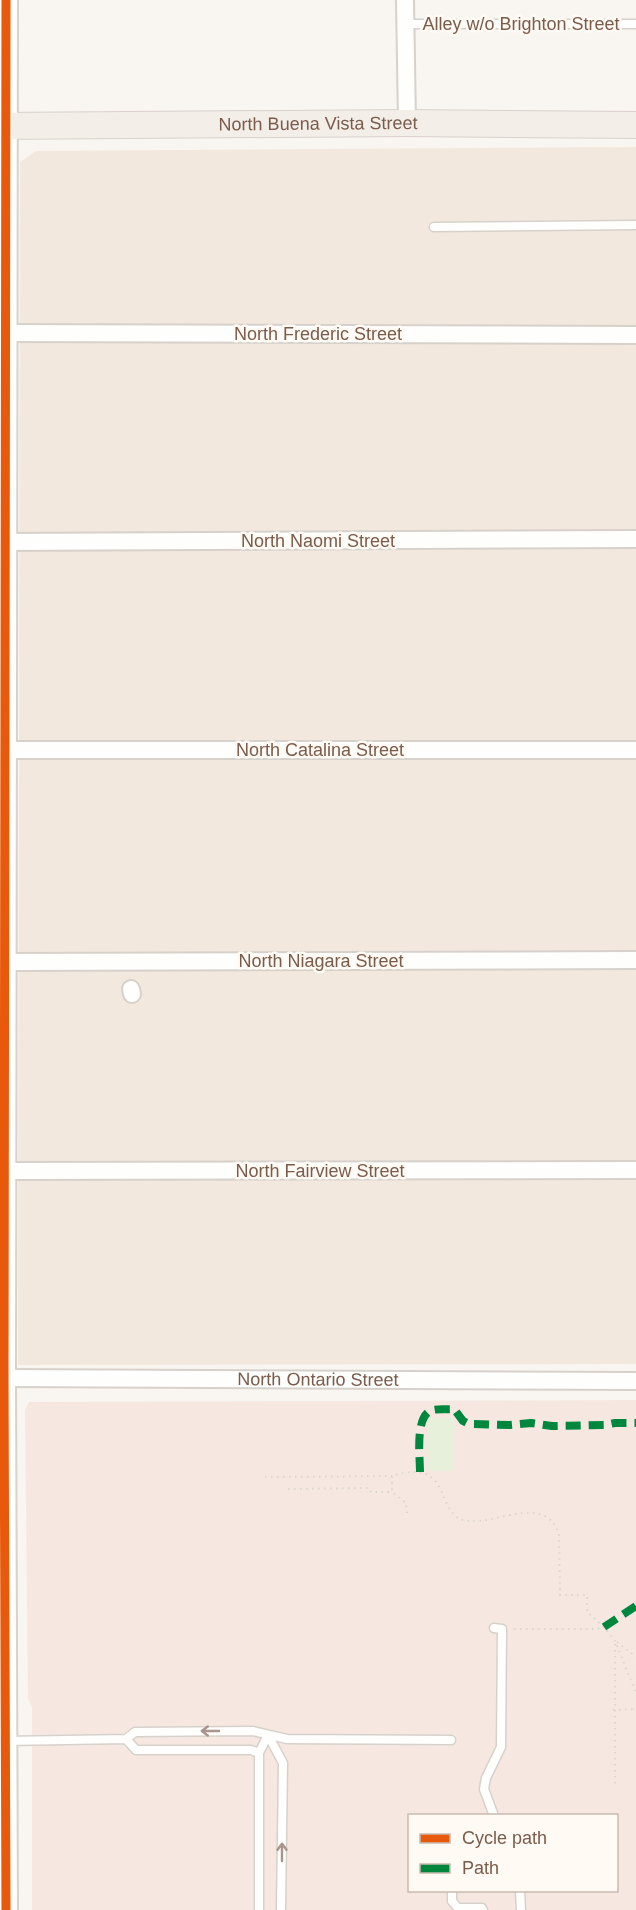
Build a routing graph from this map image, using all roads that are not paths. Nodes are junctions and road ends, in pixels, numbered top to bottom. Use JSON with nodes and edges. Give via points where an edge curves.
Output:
{"nodes":[{"id":1,"x":6,"y":0,"type":"edge"},
{"id":2,"x":405,"y":0,"type":"edge"},
{"id":3,"x":406,"y":24,"type":"junction"},
{"id":4,"x":636,"y":24,"type":"edge"},
{"id":5,"x":407,"y":123,"type":"junction"},
{"id":6,"x":636,"y":124,"type":"edge"},
{"id":7,"x":2,"y":126,"type":"edge"},
{"id":8,"x":636,"y":225,"type":"edge"},
{"id":9,"x":434,"y":227,"type":"dead end"},
{"id":10,"x":3,"y":333,"type":"edge"},
{"id":11,"x":636,"y":335,"type":"edge"},
{"id":12,"x":636,"y":539,"type":"edge"},
{"id":13,"x":3,"y":542,"type":"edge"},
{"id":14,"x":5,"y":750,"type":"junction"},
{"id":15,"x":636,"y":750,"type":"edge"},
{"id":16,"x":636,"y":960,"type":"edge"},
{"id":17,"x":5,"y":962,"type":"junction"},
{"id":18,"x":3,"y":1035,"type":"edge"},
{"id":19,"x":636,"y":1170,"type":"edge"},
{"id":20,"x":5,"y":1171,"type":"junction"},
{"id":21,"x":2,"y":1378,"type":"edge"},
{"id":22,"x":636,"y":1381,"type":"edge"},
{"id":23,"x":2,"y":1484,"type":"edge"},
{"id":24,"x":498,"y":1628,"type":"road end"},
{"id":25,"x":268,"y":1735,"type":"junction"},
{"id":26,"x":126,"y":1739,"type":"junction"},
{"id":27,"x":451,"y":1740,"type":"dead end"},
{"id":28,"x":5,"y":1741,"type":"junction"},
{"id":29,"x":260,"y":1753,"type":"junction"},
{"id":30,"x":494,"y":1814,"type":"edge"},
{"id":31,"x":452,"y":1892,"type":"edge"},
{"id":32,"x":520,"y":1892,"type":"edge"},
{"id":33,"x":6,"y":1910,"type":"edge"},
{"id":34,"x":260,"y":1910,"type":"edge"},
{"id":35,"x":281,"y":1910,"type":"edge"},
{"id":36,"x":483,"y":1910,"type":"edge"},
{"id":37,"x":521,"y":1910,"type":"edge"}],
"edges":[{"from":1,"to":7,"type":"street"},
{"from":2,"to":3,"type":"street"},
{"from":3,"to":4,"type":"lane","name":"Alley w/o Brighton Street"},
{"from":3,"to":5,"type":"street"},
{"from":5,"to":6,"type":"main road","name":"North Buena Vista Street"},
{"from":5,"to":7,"type":"main road","name":"North Buena Vista Street"},
{"from":7,"to":10,"type":"street"},
{"from":8,"to":9,"type":"lane"},
{"from":10,"to":11,"type":"street","name":"North Frederic Street"},
{"from":10,"to":13,"type":"street"},
{"from":12,"to":13,"type":"street","name":"North Naomi Street"},
{"from":13,"to":14,"type":"street"},
{"from":14,"to":15,"type":"street","name":"North Catalina Street"},
{"from":14,"to":17,"type":"street"},
{"from":16,"to":17,"type":"street","name":"North Niagara Street"},
{"from":17,"to":18,"type":"street"},
{"from":18,"to":20,"type":"street"},
{"from":19,"to":20,"type":"street","name":"North Fairview Street"},
{"from":20,"to":21,"type":"street"},
{"from":21,"to":22,"type":"street","name":"North Ontario Street"},
{"from":21,"to":23,"type":"street"},
{"from":23,"to":28,"type":"street"},
{"from":24,"to":30,"type":"lane","via":[[501,1747],[484,1789]]},
{"from":25,"to":26,"type":"lane","one_way":true,"via":[[253,1731],[135,1732]]},
{"from":25,"to":27,"type":"lane","via":[[286,1740]]},
{"from":25,"to":29,"type":"lane"},
{"from":35,"to":25,"type":"lane","one_way":true,"via":[[283,1763]]},
{"from":26,"to":28,"type":"lane"},
{"from":26,"to":29,"type":"lane","via":[[136,1750]]},
{"from":28,"to":33,"type":"street"},
{"from":29,"to":34,"type":"lane"},
{"from":31,"to":36,"type":"lane","via":[[452,1901],[458,1908]]},
{"from":32,"to":37,"type":"lane"}]}
